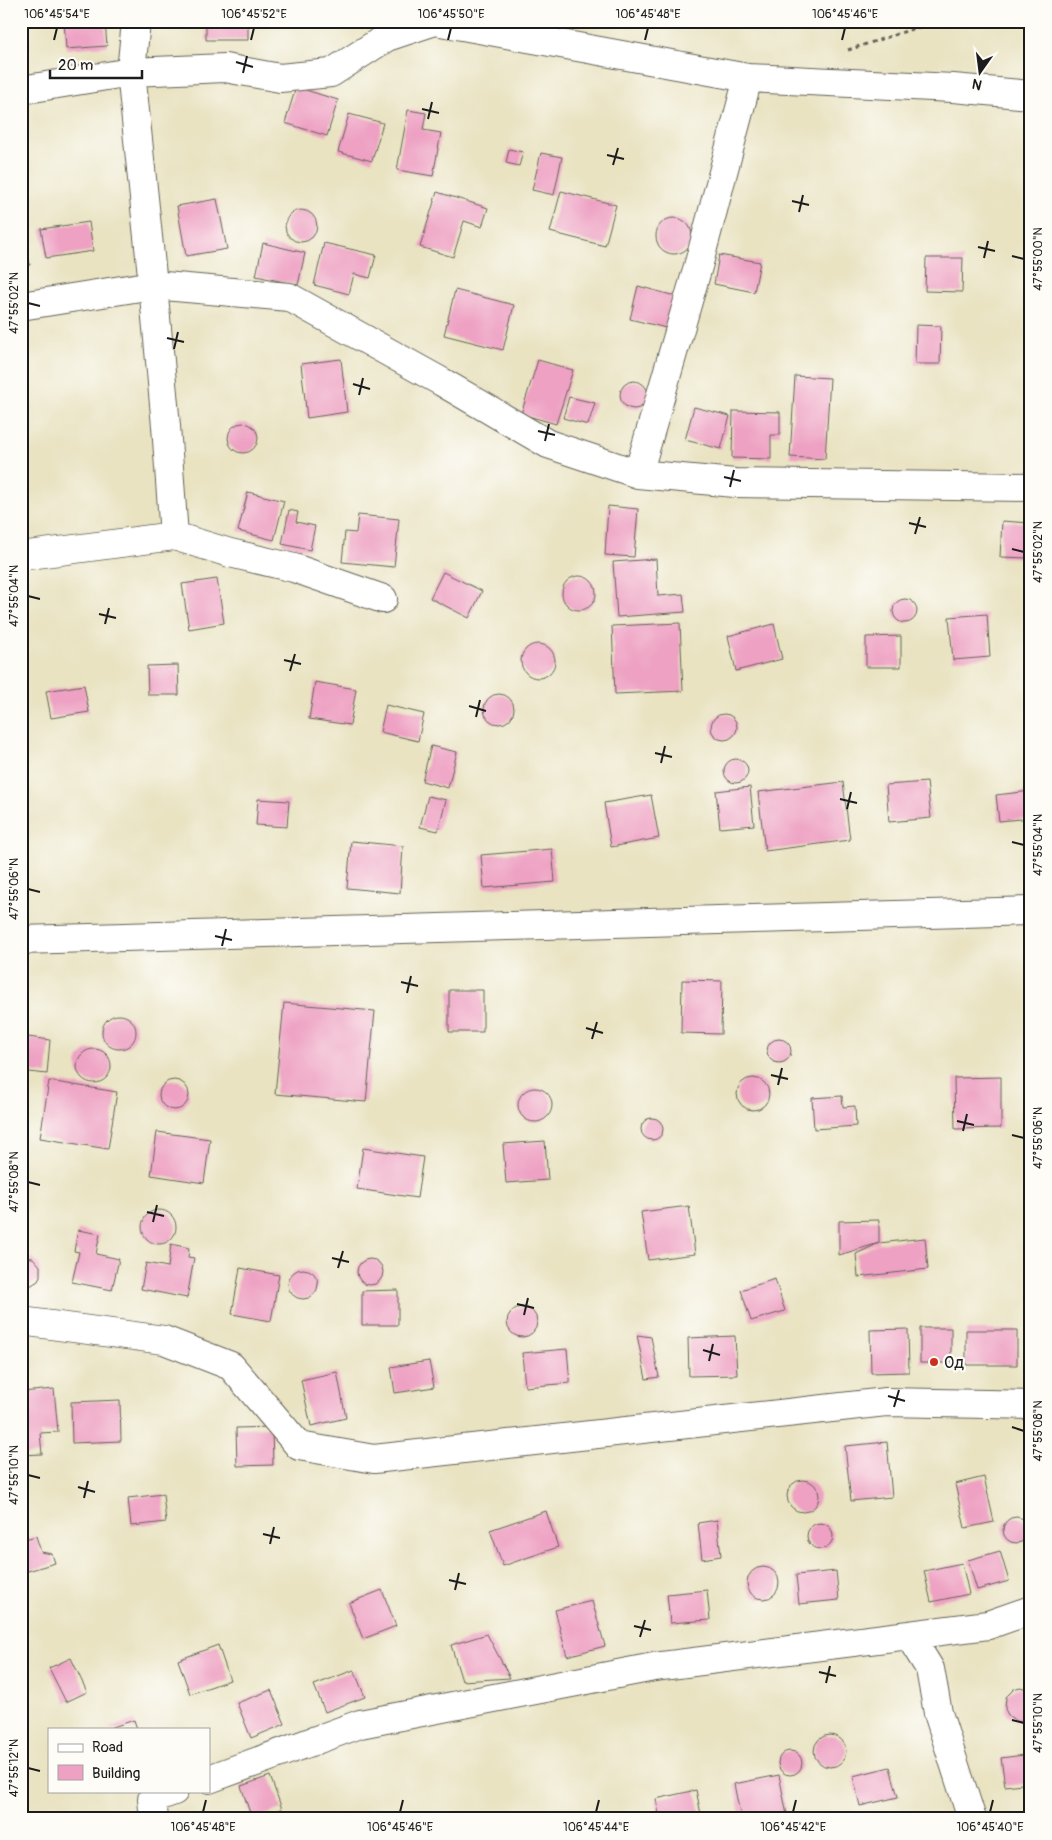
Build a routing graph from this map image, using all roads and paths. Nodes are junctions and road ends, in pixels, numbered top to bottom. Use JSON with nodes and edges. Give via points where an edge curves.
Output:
{"nodes":[{"id":1,"x":136,"y":21,"type":"edge"},
{"id":2,"x":937,"y":21,"type":"edge"},
{"id":3,"x":848,"y":50,"type":"dead end"},
{"id":4,"x":131,"y":72,"type":"junction"},
{"id":5,"x":748,"y":78,"type":"junction"},
{"id":6,"x":21,"y":90,"type":"edge"},
{"id":7,"x":1031,"y":95,"type":"edge"},
{"id":8,"x":153,"y":285,"type":"junction"},
{"id":9,"x":21,"y":306,"type":"edge"},
{"id":10,"x":638,"y":474,"type":"junction"},
{"id":11,"x":1031,"y":487,"type":"edge"},
{"id":12,"x":174,"y":536,"type":"junction"},
{"id":13,"x":21,"y":556,"type":"edge"},
{"id":14,"x":383,"y":599,"type":"dead end"},
{"id":15,"x":1031,"y":912,"type":"edge"},
{"id":16,"x":21,"y":940,"type":"edge"},
{"id":17,"x":21,"y":1321,"type":"edge"},
{"id":18,"x":1031,"y":1405,"type":"edge"},
{"id":19,"x":1031,"y":1610,"type":"edge"},
{"id":20,"x":909,"y":1635,"type":"junction"},
{"id":21,"x":210,"y":1779,"type":"edge"},
{"id":22,"x":171,"y":1792,"type":"edge"},
{"id":23,"x":154,"y":1819,"type":"edge"},
{"id":24,"x":972,"y":1819,"type":"edge"}],
"edges":[{"from":1,"to":4,"type":"street"},
{"from":2,"to":3,"type":"path"},
{"from":4,"to":5,"type":"street","via":[[225,68],[280,78],[331,73],[388,37],[435,21]]},
{"from":4,"to":6,"type":"street"},
{"from":4,"to":8,"type":"street"},
{"from":5,"to":7,"type":"street"},
{"from":5,"to":10,"type":"street"},
{"from":8,"to":9,"type":"street"},
{"from":8,"to":10,"type":"street","via":[[289,297],[548,444]]},
{"from":8,"to":12,"type":"street"},
{"from":10,"to":11,"type":"street","via":[[736,483]]},
{"from":12,"to":13,"type":"street"},
{"from":12,"to":14,"type":"street","via":[[294,568]]},
{"from":15,"to":16,"type":"street"},
{"from":17,"to":18,"type":"street","via":[[164,1340],[232,1366],[299,1446],[374,1459],[886,1402]]},
{"from":19,"to":20,"type":"street","via":[[988,1625]]},
{"from":20,"to":21,"type":"street","via":[[654,1667],[360,1724]]},
{"from":20,"to":24,"type":"street","via":[[930,1669],[938,1713]]},
{"from":22,"to":23,"type":"street","via":[[152,1799]]}]}
